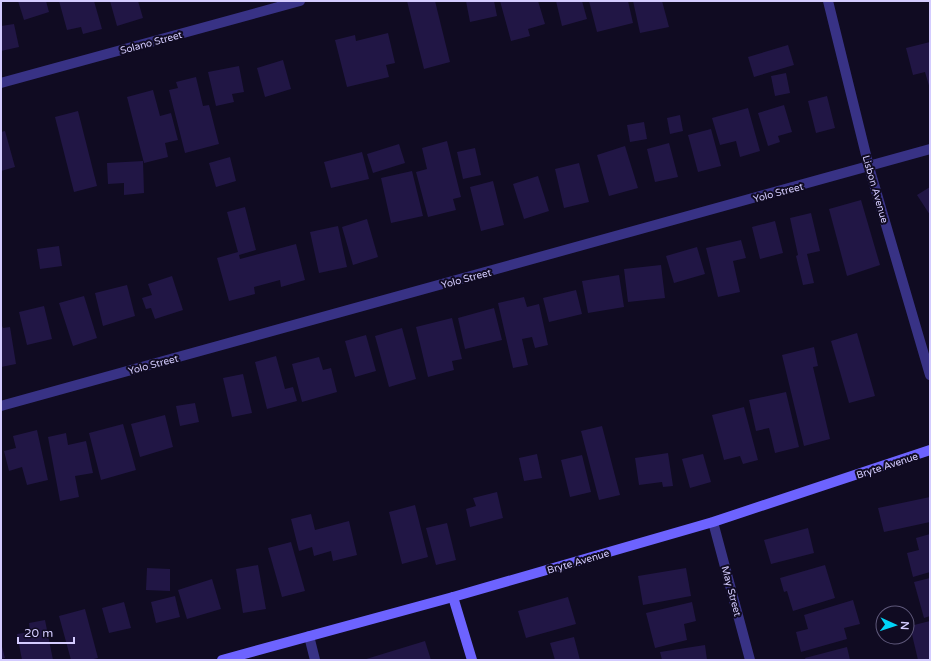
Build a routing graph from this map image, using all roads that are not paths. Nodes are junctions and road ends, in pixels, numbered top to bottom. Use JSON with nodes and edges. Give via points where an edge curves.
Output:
{"nodes":[{"id":1,"x":300,"y":1,"type":"edge"},
{"id":2,"x":828,"y":1,"type":"edge"},
{"id":3,"x":1,"y":83,"type":"edge"},
{"id":4,"x":930,"y":149,"type":"edge"},
{"id":5,"x":869,"y":167,"type":"junction"},
{"id":6,"x":930,"y":376,"type":"edge"},
{"id":7,"x":1,"y":406,"type":"edge"},
{"id":8,"x":930,"y":450,"type":"edge"},
{"id":9,"x":713,"y":522,"type":"junction"},
{"id":10,"x":453,"y":597,"type":"junction"},
{"id":11,"x":309,"y":636,"type":"junction"},
{"id":12,"x":222,"y":660,"type":"edge"},
{"id":13,"x":315,"y":660,"type":"edge"},
{"id":14,"x":472,"y":660,"type":"edge"},
{"id":15,"x":750,"y":660,"type":"edge"}],
"edges":[{"from":1,"to":3,"type":"street","name":"Solano Street"},
{"from":2,"to":5,"type":"street","name":"Lisbon Avenue"},
{"from":4,"to":5,"type":"street","name":"Yolo Street"},
{"from":5,"to":6,"type":"street","name":"Lisbon Avenue"},
{"from":5,"to":7,"type":"street","name":"Yolo Street"},
{"from":8,"to":9,"type":"street","name":"Bryte Avenue"},
{"from":9,"to":10,"type":"street","name":"Bryte Avenue"},
{"from":9,"to":15,"type":"street","name":"May Street"},
{"from":10,"to":11,"type":"street","name":"Bryte Avenue"},
{"from":10,"to":14,"type":"street"},
{"from":11,"to":12,"type":"street","name":"Bryte Avenue"},
{"from":11,"to":13,"type":"street"}]}
